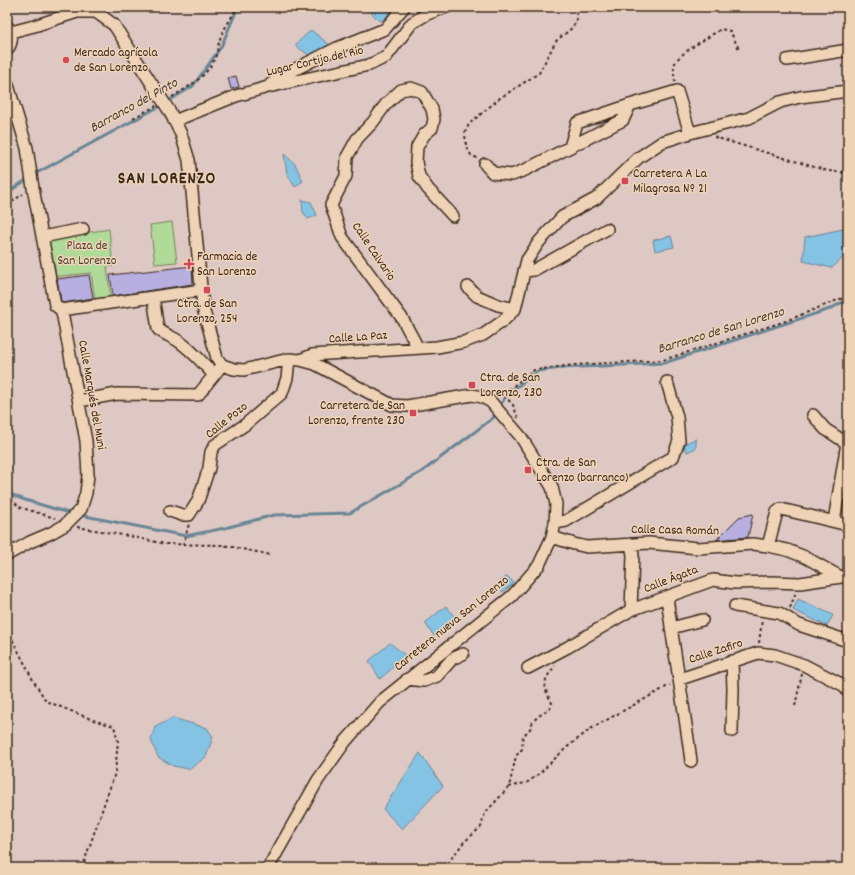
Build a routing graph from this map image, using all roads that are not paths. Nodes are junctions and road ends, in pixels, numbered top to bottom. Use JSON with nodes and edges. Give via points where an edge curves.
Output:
{"nodes":[{"id":1,"x":404,"y":7,"type":"edge"},
{"id":2,"x":446,"y":7,"type":"edge"},
{"id":3,"x":426,"y":10,"type":"edge"},
{"id":4,"x":9,"y":29,"type":"edge"},
{"id":5,"x":7,"y":50,"type":"edge"},
{"id":6,"x":848,"y":50,"type":"edge"},
{"id":7,"x":787,"y":60,"type":"dead end"},
{"id":8,"x":7,"y":82,"type":"edge"},
{"id":9,"x":268,"y":87,"type":"junction"},
{"id":10,"x":848,"y":91,"type":"edge"},
{"id":11,"x":630,"y":105,"type":"junction"},
{"id":12,"x":174,"y":121,"type":"junction"},
{"id":13,"x":690,"y":133,"type":"junction"},
{"id":14,"x":570,"y":147,"type":"junction"},
{"id":15,"x":485,"y":164,"type":"road end"},
{"id":16,"x":453,"y":216,"type":"dead end"},
{"id":17,"x":83,"y":229,"type":"dead end"},
{"id":18,"x":607,"y":229,"type":"dead end"},
{"id":19,"x":42,"y":237,"type":"junction"},
{"id":20,"x":524,"y":271,"type":"junction"},
{"id":21,"x":468,"y":287,"type":"dead end"},
{"id":22,"x":202,"y":290,"type":"junction"},
{"id":23,"x":153,"y":297,"type":"junction"},
{"id":24,"x":515,"y":309,"type":"junction"},
{"id":25,"x":61,"y":310,"type":"junction"},
{"id":26,"x":418,"y":348,"type":"junction"},
{"id":27,"x":295,"y":359,"type":"junction"},
{"id":28,"x":222,"y":365,"type":"junction"},
{"id":29,"x":214,"y":375,"type":"junction"},
{"id":30,"x":667,"y":382,"type":"dead end"},
{"id":31,"x":79,"y":401,"type":"junction"},
{"id":32,"x":813,"y":415,"type":"dead end"},
{"id":33,"x":848,"y":443,"type":"edge"},
{"id":34,"x":170,"y":511,"type":"dead end"},
{"id":35,"x":834,"y":521,"type":"junction"},
{"id":36,"x":555,"y":523,"type":"junction"},
{"id":37,"x":848,"y":525,"type":"edge"},
{"id":38,"x":552,"y":537,"type":"junction"},
{"id":39,"x":631,"y":544,"type":"junction"},
{"id":40,"x":768,"y":546,"type":"junction"},
{"id":41,"x":7,"y":556,"type":"edge"},
{"id":42,"x":845,"y":578,"type":"edge"},
{"id":43,"x":667,"y":597,"type":"junction"},
{"id":44,"x":735,"y":606,"type":"dead end"},
{"id":45,"x":631,"y":610,"type":"junction"},
{"id":46,"x":702,"y":620,"type":"dead end"},
{"id":47,"x":671,"y":628,"type":"junction"},
{"id":48,"x":848,"y":642,"type":"edge"},
{"id":49,"x":463,"y":654,"type":"dead end"},
{"id":50,"x":732,"y":661,"type":"junction"},
{"id":51,"x":528,"y":668,"type":"dead end"},
{"id":52,"x":407,"y":679,"type":"junction"},
{"id":53,"x":680,"y":679,"type":"junction"},
{"id":54,"x":848,"y":692,"type":"edge"},
{"id":55,"x":732,"y":731,"type":"dead end"},
{"id":56,"x":691,"y":761,"type":"dead end"},
{"id":57,"x":268,"y":868,"type":"edge"}],
"edges":[{"from":1,"to":9,"type":"street","via":[[385,29],[278,78]]},
{"from":2,"to":3,"type":"street","name":"Lugar Cortijo del Rio"},
{"from":3,"to":9,"type":"street","name":"Lugar Cortijo del Rio","via":[[412,23],[386,57],[369,65]]},
{"from":4,"to":5,"type":"street","via":[[12,38]]},
{"from":4,"to":12,"type":"street","via":[[34,26],[77,12],[96,12],[114,25]]},
{"from":6,"to":7,"type":"street"},
{"from":8,"to":19,"type":"street","name":"Calle Marqués del Muni","via":[[27,148]]},
{"from":9,"to":12,"type":"street","name":"Lugar Cortijo del Rio","via":[[236,96]]},
{"from":10,"to":13,"type":"street","via":[[780,102],[749,118]]},
{"from":11,"to":13,"type":"street","via":[[677,91]]},
{"from":11,"to":14,"type":"street","via":[[622,120]]},
{"from":11,"to":14,"type":"street","via":[[577,123]]},
{"from":12,"to":22,"type":"street","via":[[181,134],[188,160]]},
{"from":13,"to":20,"type":"street","via":[[662,142],[638,158],[597,198],[562,217],[539,242],[527,260]]},
{"from":14,"to":15,"type":"street","via":[[512,175],[493,173]]},
{"from":16,"to":26,"type":"street","name":"Calle Calvario","via":[[419,176],[416,162],[417,147],[432,128],[432,109],[422,92],[412,88],[401,90],[356,139],[347,156],[346,176],[331,205],[342,237],[402,318]]},
{"from":17,"to":19,"type":"street"},
{"from":18,"to":20,"type":"street","via":[[534,270]]},
{"from":19,"to":25,"type":"street","name":"Calle Marqués del Muni","via":[[55,305]]},
{"from":20,"to":24,"type":"street"},
{"from":21,"to":24,"type":"street","via":[[477,296]]},
{"from":22,"to":23,"type":"street"},
{"from":22,"to":28,"type":"street","via":[[203,308],[217,358]]},
{"from":23,"to":25,"type":"street"},
{"from":23,"to":29,"type":"street","via":[[158,329],[178,341]]},
{"from":24,"to":26,"type":"street","name":"Calle La Paz","via":[[483,335],[464,342]]},
{"from":25,"to":31,"type":"street","name":"Calle Marqués del Muni"},
{"from":26,"to":27,"type":"street","name":"Calle La Paz","via":[[312,355]]},
{"from":27,"to":28,"type":"street","via":[[244,370]]},
{"from":27,"to":34,"type":"street","name":"Calle Pozo","via":[[282,393],[246,424],[215,445],[198,501],[189,515]]},
{"from":27,"to":36,"type":"street","name":"Carretera nueva San Lorenzo","via":[[315,364],[392,404],[407,406],[472,395],[491,402],[522,437],[552,488],[556,504]]},
{"from":28,"to":29,"type":"street"},
{"from":29,"to":31,"type":"street","via":[[198,395],[117,394]]},
{"from":30,"to":36,"type":"street","via":[[677,417],[679,441],[673,456],[566,521]]},
{"from":31,"to":41,"type":"street","name":"Calle Marqués del Muni","via":[[86,441],[88,475],[81,509],[65,525]]},
{"from":32,"to":33,"type":"street","via":[[825,429]]},
{"from":33,"to":35,"type":"street"},
{"from":35,"to":37,"type":"street"},
{"from":35,"to":40,"type":"street","via":[[781,509],[777,512]]},
{"from":36,"to":38,"type":"street","name":"Carretera nueva San Lorenzo"},
{"from":38,"to":39,"type":"street","name":"Calle Casa Román","via":[[587,547]]},
{"from":38,"to":52,"type":"street","name":"Carretera nueva San Lorenzo","via":[[539,565],[512,596]]},
{"from":39,"to":40,"type":"street","name":"Calle Casa Román","via":[[649,543],[698,548],[753,544]]},
{"from":39,"to":45,"type":"street"},
{"from":40,"to":42,"type":"street","name":"Calle Casa Román","via":[[805,557]]},
{"from":42,"to":43,"type":"street","name":"Calle Ágata","via":[[800,583],[735,583],[713,580]]},
{"from":43,"to":45,"type":"street","name":"Calle Ágata"},
{"from":43,"to":47,"type":"street"},
{"from":44,"to":48,"type":"street","via":[[779,613],[799,625]]},
{"from":45,"to":51,"type":"street","name":"Calle Ágata"},
{"from":46,"to":47,"type":"street"},
{"from":47,"to":53,"type":"street"},
{"from":49,"to":52,"type":"street","via":[[452,659],[437,676],[424,681]]},
{"from":50,"to":53,"type":"street","name":"Calle Zafiro"},
{"from":50,"to":54,"type":"street","name":"Calle Zafiro","via":[[758,653],[775,655],[804,665],[843,685]]},
{"from":50,"to":55,"type":"street"},
{"from":52,"to":57,"type":"street","name":"Carretera nueva San Lorenzo","via":[[380,702],[345,742],[318,780]]},
{"from":53,"to":56,"type":"street"}]}
